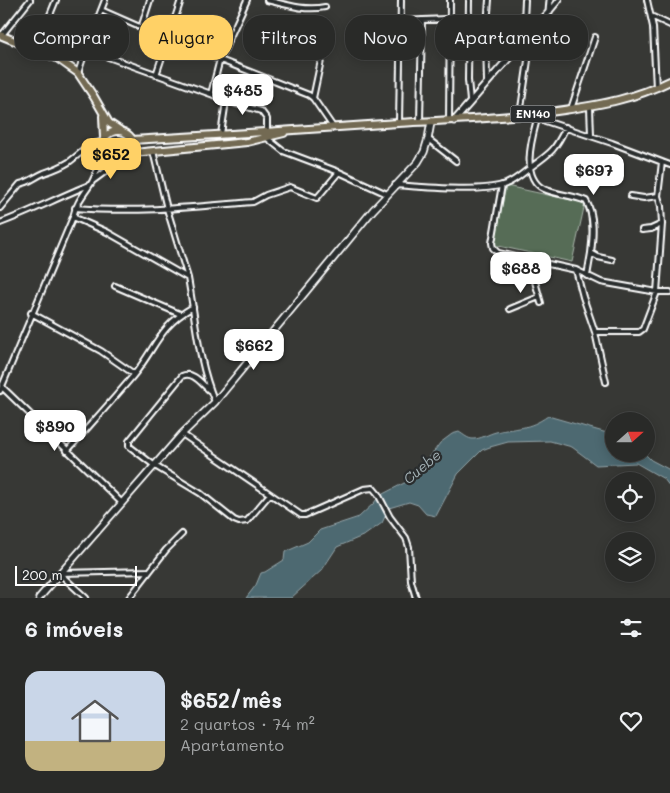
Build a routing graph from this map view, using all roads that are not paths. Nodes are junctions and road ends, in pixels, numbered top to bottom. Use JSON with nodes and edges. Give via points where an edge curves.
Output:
{"nodes":[{"id":1,"x":30,"y":0,"type":"edge"},
{"id":2,"x":56,"y":0,"type":"edge"},
{"id":3,"x":103,"y":0,"type":"edge"},
{"id":4,"x":150,"y":0,"type":"edge"},
{"id":5,"x":181,"y":0,"type":"edge"},
{"id":6,"x":247,"y":0,"type":"edge"},
{"id":7,"x":267,"y":0,"type":"edge"},
{"id":8,"x":401,"y":0,"type":"edge"},
{"id":9,"x":450,"y":0,"type":"edge"},
{"id":10,"x":469,"y":0,"type":"edge"},
{"id":11,"x":489,"y":0,"type":"edge"},
{"id":12,"x":524,"y":0,"type":"edge"},
{"id":13,"x":550,"y":0,"type":"edge"},
{"id":14,"x":560,"y":0,"type":"edge"},
{"id":15,"x":646,"y":0,"type":"edge"},
{"id":16,"x":325,"y":7,"type":"dead end"},
{"id":17,"x":101,"y":10,"type":"junction"},
{"id":18,"x":549,"y":12,"type":"junction"},
{"id":19,"x":50,"y":15,"type":"edge"},
{"id":20,"x":99,"y":15,"type":"edge"},
{"id":21,"x":145,"y":15,"type":"edge"},
{"id":22,"x":176,"y":15,"type":"edge"},
{"id":23,"x":401,"y":15,"type":"edge"},
{"id":24,"x":450,"y":15,"type":"edge"},
{"id":25,"x":468,"y":15,"type":"edge"},
{"id":26,"x":524,"y":15,"type":"edge"},
{"id":27,"x":547,"y":15,"type":"edge"},
{"id":28,"x":652,"y":16,"type":"junction"},
{"id":29,"x":670,"y":25,"type":"edge"},
{"id":30,"x":139,"y":27,"type":"edge"},
{"id":31,"x":233,"y":31,"type":"edge"},
{"id":32,"x":0,"y":36,"type":"edge"},
{"id":33,"x":595,"y":37,"type":"dead end"},
{"id":34,"x":15,"y":41,"type":"edge"},
{"id":35,"x":60,"y":60,"type":"edge"},
{"id":36,"x":82,"y":60,"type":"edge"},
{"id":37,"x":116,"y":60,"type":"edge"},
{"id":38,"x":161,"y":60,"type":"edge"},
{"id":39,"x":220,"y":60,"type":"edge"},
{"id":40,"x":222,"y":60,"type":"edge"},
{"id":41,"x":321,"y":60,"type":"edge"},
{"id":42,"x":400,"y":60,"type":"edge"},
{"id":43,"x":420,"y":60,"type":"edge"},
{"id":44,"x":451,"y":60,"type":"edge"},
{"id":45,"x":468,"y":60,"type":"edge"},
{"id":46,"x":507,"y":60,"type":"edge"},
{"id":47,"x":528,"y":60,"type":"edge"},
{"id":48,"x":78,"y":73,"type":"junction"},
{"id":49,"x":156,"y":75,"type":"junction"},
{"id":50,"x":670,"y":81,"type":"edge"},
{"id":51,"x":486,"y":83,"type":"junction"},
{"id":52,"x":656,"y":88,"type":"junction"},
{"id":53,"x":211,"y":94,"type":"junction"},
{"id":54,"x":313,"y":98,"type":"junction"},
{"id":55,"x":226,"y":101,"type":"junction"},
{"id":56,"x":470,"y":101,"type":"junction"},
{"id":57,"x":590,"y":107,"type":"junction"},
{"id":58,"x":571,"y":109,"type":"junction"},
{"id":59,"x":103,"y":115,"type":"junction"},
{"id":60,"x":520,"y":115,"type":"junction"},
{"id":61,"x":528,"y":115,"type":"junction"},
{"id":62,"x":537,"y":119,"type":"junction"},
{"id":63,"x":452,"y":121,"type":"junction"},
{"id":64,"x":420,"y":122,"type":"junction"},
{"id":65,"x":431,"y":122,"type":"junction"},
{"id":66,"x":399,"y":123,"type":"junction"},
{"id":67,"x":566,"y":127,"type":"junction"},
{"id":68,"x":334,"y":128,"type":"junction"},
{"id":69,"x":121,"y":131,"type":"junction"},
{"id":70,"x":222,"y":134,"type":"junction"},
{"id":71,"x":267,"y":134,"type":"junction"},
{"id":72,"x":591,"y":135,"type":"junction"},
{"id":73,"x":428,"y":139,"type":"junction"},
{"id":74,"x":103,"y":140,"type":"junction"},
{"id":75,"x":132,"y":140,"type":"junction"},
{"id":76,"x":102,"y":151,"type":"junction"},
{"id":77,"x":153,"y":151,"type":"junction"},
{"id":78,"x":133,"y":153,"type":"junction"},
{"id":79,"x":456,"y":160,"type":"dead end"},
{"id":80,"x":662,"y":162,"type":"junction"},
{"id":81,"x":117,"y":163,"type":"junction"},
{"id":82,"x":670,"y":165,"type":"edge"},
{"id":83,"x":530,"y":168,"type":"junction"},
{"id":84,"x":339,"y":172,"type":"junction"},
{"id":85,"x":90,"y":183,"type":"junction"},
{"id":86,"x":395,"y":185,"type":"junction"},
{"id":87,"x":502,"y":185,"type":"junction"},
{"id":88,"x":387,"y":194,"type":"junction"},
{"id":89,"x":631,"y":196,"type":"dead end"},
{"id":90,"x":658,"y":196,"type":"junction"},
{"id":91,"x":0,"y":208,"type":"edge"},
{"id":92,"x":75,"y":208,"type":"junction"},
{"id":93,"x":167,"y":209,"type":"junction"},
{"id":94,"x":73,"y":218,"type":"junction"},
{"id":95,"x":0,"y":223,"type":"edge"},
{"id":96,"x":662,"y":224,"type":"junction"},
{"id":97,"x":642,"y":230,"type":"dead end"},
{"id":98,"x":591,"y":253,"type":"junction"},
{"id":99,"x":612,"y":260,"type":"dead end"},
{"id":100,"x":534,"y":262,"type":"junction"},
{"id":101,"x":576,"y":270,"type":"junction"},
{"id":102,"x":587,"y":276,"type":"junction"},
{"id":103,"x":188,"y":278,"type":"junction"},
{"id":104,"x":116,"y":286,"type":"dead end"},
{"id":105,"x":657,"y":292,"type":"junction"},
{"id":106,"x":670,"y":292,"type":"edge"},
{"id":107,"x":539,"y":296,"type":"junction"},
{"id":108,"x":540,"y":303,"type":"dead end"},
{"id":109,"x":193,"y":307,"type":"junction"},
{"id":110,"x":510,"y":309,"type":"dead end"},
{"id":111,"x":31,"y":313,"type":"junction"},
{"id":112,"x":180,"y":314,"type":"junction"},
{"id":113,"x":596,"y":332,"type":"junction"},
{"id":114,"x":134,"y":374,"type":"junction"},
{"id":115,"x":606,"y":382,"type":"dead end"},
{"id":116,"x":1,"y":389,"type":"edge"},
{"id":117,"x":209,"y":390,"type":"junction"},
{"id":118,"x":215,"y":402,"type":"junction"},
{"id":119,"x":182,"y":434,"type":"junction"},
{"id":120,"x":67,"y":451,"type":"junction"},
{"id":121,"x":155,"y":466,"type":"junction"},
{"id":122,"x":270,"y":494,"type":"junction"},
{"id":123,"x":122,"y":503,"type":"junction"},
{"id":124,"x":182,"y":534,"type":"dead end"},
{"id":125,"x":148,"y":572,"type":"junction"},
{"id":126,"x":60,"y":574,"type":"junction"},
{"id":127,"x":39,"y":598,"type":"edge"},
{"id":128,"x":86,"y":598,"type":"edge"},
{"id":129,"x":130,"y":598,"type":"edge"},
{"id":130,"x":416,"y":598,"type":"edge"}],
"edges":[{"from":1,"to":32,"type":"street"},
{"from":2,"to":19,"type":"street"},
{"from":3,"to":17,"type":"street"},
{"from":4,"to":21,"type":"street"},
{"from":5,"to":22,"type":"street"},
{"from":6,"to":31,"type":"street"},
{"from":7,"to":16,"type":"street","via":[[302,8]]},
{"from":8,"to":23,"type":"street"},
{"from":9,"to":24,"type":"street"},
{"from":10,"to":25,"type":"street"},
{"from":11,"to":51,"type":"street"},
{"from":12,"to":26,"type":"street"},
{"from":13,"to":18,"type":"street"},
{"from":14,"to":18,"type":"street"},
{"from":15,"to":28,"type":"street"},
{"from":17,"to":20,"type":"street"},
{"from":17,"to":30,"type":"street"},
{"from":18,"to":27,"type":"street"},
{"from":28,"to":29,"type":"street"},
{"from":28,"to":52,"type":"street"},
{"from":32,"to":34,"type":"main road"},
{"from":33,"to":58,"type":"street"},
{"from":35,"to":48,"type":"main road"},
{"from":36,"to":48,"type":"street"},
{"from":37,"to":49,"type":"street"},
{"from":38,"to":49,"type":"street"},
{"from":39,"to":53,"type":"street"},
{"from":40,"to":54,"type":"street"},
{"from":41,"to":54,"type":"street"},
{"from":42,"to":66,"type":"street"},
{"from":43,"to":64,"type":"street"},
{"from":44,"to":63,"type":"street"},
{"from":45,"to":56,"type":"street"},
{"from":46,"to":51,"type":"street"},
{"from":47,"to":60,"type":"street"},
{"from":48,"to":59,"type":"main road"},
{"from":49,"to":53,"type":"street"},
{"from":50,"to":52,"type":"main road","number":"EN140"},
{"from":51,"to":56,"type":"street"},
{"from":52,"to":57,"type":"main road","number":"EN140"},
{"from":53,"to":55,"type":"street"},
{"from":54,"to":68,"type":"street"},
{"from":55,"to":70,"type":"street"},
{"from":55,"to":71,"type":"street","via":[[261,111],[267,119]]},
{"from":56,"to":63,"type":"street"},
{"from":57,"to":58,"type":"main road","number":"EN140"},
{"from":57,"to":72,"type":"street"},
{"from":58,"to":61,"type":"main road","number":"EN140"},
{"from":59,"to":69,"type":"main road"},
{"from":59,"to":74,"type":"main road"},
{"from":60,"to":61,"type":"main road","number":"EN140"},
{"from":60,"to":63,"type":"main road","number":"EN140"},
{"from":61,"to":62,"type":"street"},
{"from":62,"to":67,"type":"street"},
{"from":62,"to":83,"type":"street"},
{"from":63,"to":65,"type":"main road","number":"EN140"},
{"from":64,"to":65,"type":"main road","number":"EN140"},
{"from":64,"to":66,"type":"main road","number":"EN140"},
{"from":65,"to":73,"type":"main road"},
{"from":66,"to":68,"type":"main road","number":"EN140"},
{"from":67,"to":72,"type":"street"},
{"from":67,"to":83,"type":"street","via":[[554,150]]},
{"from":68,"to":71,"type":"main road","number":"EN140"},
{"from":69,"to":74,"type":"main road","via":[[108,133]]},
{"from":69,"to":75,"type":"main road"},
{"from":70,"to":71,"type":"main road","number":"EN140"},
{"from":70,"to":75,"type":"main road","number":"EN140"},
{"from":71,"to":77,"type":"main road","number":"EN140","via":[[247,142]]},
{"from":71,"to":84,"type":"street","via":[[283,150]]},
{"from":72,"to":80,"type":"street"},
{"from":73,"to":79,"type":"street"},
{"from":73,"to":86,"type":"main road","via":[[418,162]]},
{"from":74,"to":76,"type":"main road"},
{"from":74,"to":91,"type":"street","via":[[56,170],[20,184]]},
{"from":75,"to":78,"type":"main road"},
{"from":76,"to":81,"type":"main road","via":[[107,159]]},
{"from":76,"to":85,"type":"street"},
{"from":77,"to":78,"type":"main road","number":"EN140"},
{"from":77,"to":93,"type":"street"},
{"from":78,"to":81,"type":"main road","number":"EN140"},
{"from":80,"to":82,"type":"street"},
{"from":80,"to":90,"type":"street"},
{"from":81,"to":85,"type":"street"},
{"from":83,"to":87,"type":"street"},
{"from":83,"to":98,"type":"street","via":[[534,180],[543,188],[586,201],[591,209]]},
{"from":84,"to":88,"type":"street"},
{"from":84,"to":93,"type":"street","via":[[317,198],[290,187],[253,202]]},
{"from":85,"to":92,"type":"street"},
{"from":85,"to":95,"type":"street"},
{"from":86,"to":87,"type":"street","via":[[490,188]]},
{"from":86,"to":88,"type":"main road"},
{"from":87,"to":100,"type":"street","via":[[492,243],[494,248],[498,253]]},
{"from":88,"to":118,"type":"main road"},
{"from":89,"to":90,"type":"street"},
{"from":90,"to":96,"type":"street"},
{"from":92,"to":93,"type":"street","via":[[111,211]]},
{"from":92,"to":94,"type":"street"},
{"from":93,"to":103,"type":"street"},
{"from":94,"to":103,"type":"street","via":[[107,232]]},
{"from":94,"to":111,"type":"street"},
{"from":96,"to":97,"type":"street"},
{"from":96,"to":105,"type":"street"},
{"from":98,"to":99,"type":"street"},
{"from":98,"to":102,"type":"street"},
{"from":100,"to":101,"type":"street"},
{"from":100,"to":107,"type":"street"},
{"from":101,"to":102,"type":"street"},
{"from":101,"to":113,"type":"street"},
{"from":102,"to":105,"type":"street","via":[[601,282]]},
{"from":103,"to":109,"type":"street"},
{"from":104,"to":112,"type":"street"},
{"from":105,"to":106,"type":"street"},
{"from":105,"to":113,"type":"street","via":[[641,332]]},
{"from":107,"to":108,"type":"street"},
{"from":107,"to":110,"type":"street"},
{"from":109,"to":112,"type":"street"},
{"from":109,"to":117,"type":"street","via":[[196,338]]},
{"from":111,"to":114,"type":"street","via":[[102,351]]},
{"from":111,"to":116,"type":"street"},
{"from":112,"to":114,"type":"street","via":[[159,336]]},
{"from":113,"to":115,"type":"street"},
{"from":114,"to":120,"type":"street"},
{"from":116,"to":120,"type":"street"},
{"from":117,"to":118,"type":"street"},
{"from":117,"to":121,"type":"street","via":[[193,375],[182,376],[129,441],[129,446]]},
{"from":118,"to":119,"type":"main road"},
{"from":119,"to":121,"type":"main road"},
{"from":119,"to":122,"type":"street"},
{"from":120,"to":123,"type":"street"},
{"from":121,"to":122,"type":"street","via":[[239,522],[246,521]]},
{"from":121,"to":123,"type":"main road"},
{"from":122,"to":130,"type":"street","via":[[305,515],[373,488],[408,543],[411,581]]},
{"from":123,"to":126,"type":"main road"},
{"from":124,"to":125,"type":"street"},
{"from":125,"to":126,"type":"street"},
{"from":125,"to":129,"type":"street"},
{"from":126,"to":127,"type":"main road"},
{"from":126,"to":128,"type":"street"}]}
